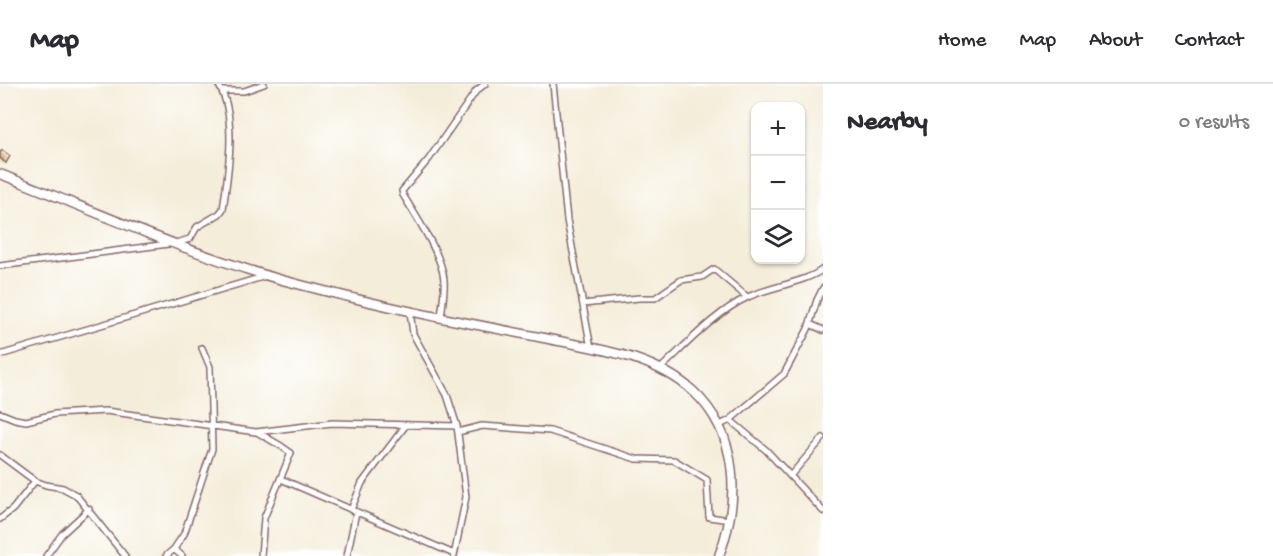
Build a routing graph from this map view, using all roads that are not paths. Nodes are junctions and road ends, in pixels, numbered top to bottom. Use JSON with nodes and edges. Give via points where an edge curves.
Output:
{"nodes":[{"id":1,"x":218,"y":84,"type":"edge"},
{"id":2,"x":264,"y":84,"type":"edge"},
{"id":3,"x":485,"y":84,"type":"edge"},
{"id":4,"x":553,"y":84,"type":"edge"},
{"id":5,"x":223,"y":91,"type":"junction"},
{"id":6,"x":0,"y":174,"type":"edge"},
{"id":7,"x":177,"y":243,"type":"junction"},
{"id":8,"x":0,"y":266,"type":"edge"},
{"id":9,"x":822,"y":269,"type":"edge"},
{"id":10,"x":268,"y":275,"type":"junction"},
{"id":11,"x":823,"y":278,"type":"edge"},
{"id":12,"x":823,"y":288,"type":"edge"},
{"id":13,"x":747,"y":297,"type":"junction"},
{"id":14,"x":583,"y":304,"type":"junction"},
{"id":15,"x":410,"y":311,"type":"junction"},
{"id":16,"x":441,"y":318,"type":"junction"},
{"id":17,"x":810,"y":324,"type":"junction"},
{"id":18,"x":823,"y":330,"type":"edge"},
{"id":19,"x":202,"y":348,"type":"dead end"},
{"id":20,"x":591,"y":348,"type":"junction"},
{"id":21,"x":0,"y":355,"type":"edge"},
{"id":22,"x":661,"y":368,"type":"junction"},
{"id":23,"x":0,"y":413,"type":"edge"},
{"id":24,"x":730,"y":420,"type":"junction"},
{"id":25,"x":406,"y":425,"type":"junction"},
{"id":26,"x":720,"y":425,"type":"junction"},
{"id":27,"x":211,"y":426,"type":"junction"},
{"id":28,"x":457,"y":429,"type":"junction"},
{"id":29,"x":256,"y":432,"type":"junction"},
{"id":30,"x":823,"y":438,"type":"edge"},
{"id":31,"x":0,"y":455,"type":"edge"},
{"id":32,"x":790,"y":476,"type":"junction"},
{"id":33,"x":281,"y":479,"type":"junction"},
{"id":34,"x":35,"y":481,"type":"junction"},
{"id":35,"x":89,"y":509,"type":"junction"},
{"id":36,"x":353,"y":511,"type":"junction"},
{"id":37,"x":823,"y":511,"type":"edge"},
{"id":38,"x":0,"y":519,"type":"edge"},
{"id":39,"x":730,"y":520,"type":"junction"},
{"id":40,"x":174,"y":549,"type":"junction"},
{"id":41,"x":454,"y":555,"type":"edge"},
{"id":42,"x":46,"y":556,"type":"edge"},
{"id":43,"x":125,"y":556,"type":"edge"},
{"id":44,"x":166,"y":556,"type":"edge"},
{"id":45,"x":182,"y":556,"type":"edge"},
{"id":46,"x":261,"y":556,"type":"edge"},
{"id":47,"x":347,"y":556,"type":"edge"},
{"id":48,"x":720,"y":556,"type":"edge"}],
"edges":[{"from":1,"to":5,"type":"street"},
{"from":2,"to":5,"type":"street","via":[[244,91]]},
{"from":3,"to":16,"type":"street","via":[[402,191],[442,271]]},
{"from":4,"to":14,"type":"street","via":[[567,220]]},
{"from":5,"to":7,"type":"street","via":[[230,135],[223,209],[197,227],[189,240]]},
{"from":6,"to":7,"type":"main road"},
{"from":7,"to":8,"type":"street"},
{"from":7,"to":10,"type":"main road"},
{"from":9,"to":11,"type":"street"},
{"from":9,"to":13,"type":"street"},
{"from":10,"to":15,"type":"main road"},
{"from":10,"to":21,"type":"street"},
{"from":12,"to":17,"type":"street"},
{"from":13,"to":14,"type":"street","via":[[714,269],[700,278],[681,280],[656,298]]},
{"from":13,"to":22,"type":"street","via":[[718,317]]},
{"from":14,"to":20,"type":"street"},
{"from":15,"to":16,"type":"main road"},
{"from":15,"to":28,"type":"street","via":[[413,334],[442,385]]},
{"from":16,"to":20,"type":"main road"},
{"from":17,"to":18,"type":"street"},
{"from":17,"to":24,"type":"street","via":[[781,378]]},
{"from":19,"to":27,"type":"street","via":[[210,367]]},
{"from":20,"to":22,"type":"main road"},
{"from":22,"to":26,"type":"main road","via":[[693,392]]},
{"from":23,"to":27,"type":"street","via":[[26,421],[55,414],[106,411]]},
{"from":24,"to":26,"type":"street"},
{"from":24,"to":32,"type":"street","via":[[757,441]]},
{"from":25,"to":28,"type":"street"},
{"from":25,"to":29,"type":"street","via":[[332,423]]},
{"from":25,"to":36,"type":"street","via":[[362,483]]},
{"from":26,"to":39,"type":"main road","via":[[732,466]]},
{"from":27,"to":29,"type":"street"},
{"from":27,"to":40,"type":"street","via":[[209,460],[184,534]]},
{"from":28,"to":39,"type":"street","via":[[482,426],[550,430],[636,459],[674,459],[707,479],[709,517]]},
{"from":28,"to":41,"type":"street","via":[[466,497]]},
{"from":29,"to":33,"type":"street","via":[[291,453]]},
{"from":30,"to":32,"type":"street"},
{"from":31,"to":34,"type":"street"},
{"from":32,"to":37,"type":"street"},
{"from":33,"to":36,"type":"street"},
{"from":33,"to":46,"type":"street","via":[[264,518]]},
{"from":34,"to":35,"type":"street","via":[[70,490]]},
{"from":34,"to":38,"type":"street"},
{"from":35,"to":42,"type":"street","via":[[62,534]]},
{"from":35,"to":43,"type":"street"},
{"from":36,"to":41,"type":"street"},
{"from":36,"to":47,"type":"street"},
{"from":39,"to":48,"type":"main road"},
{"from":40,"to":44,"type":"street"},
{"from":40,"to":45,"type":"street"}]}
